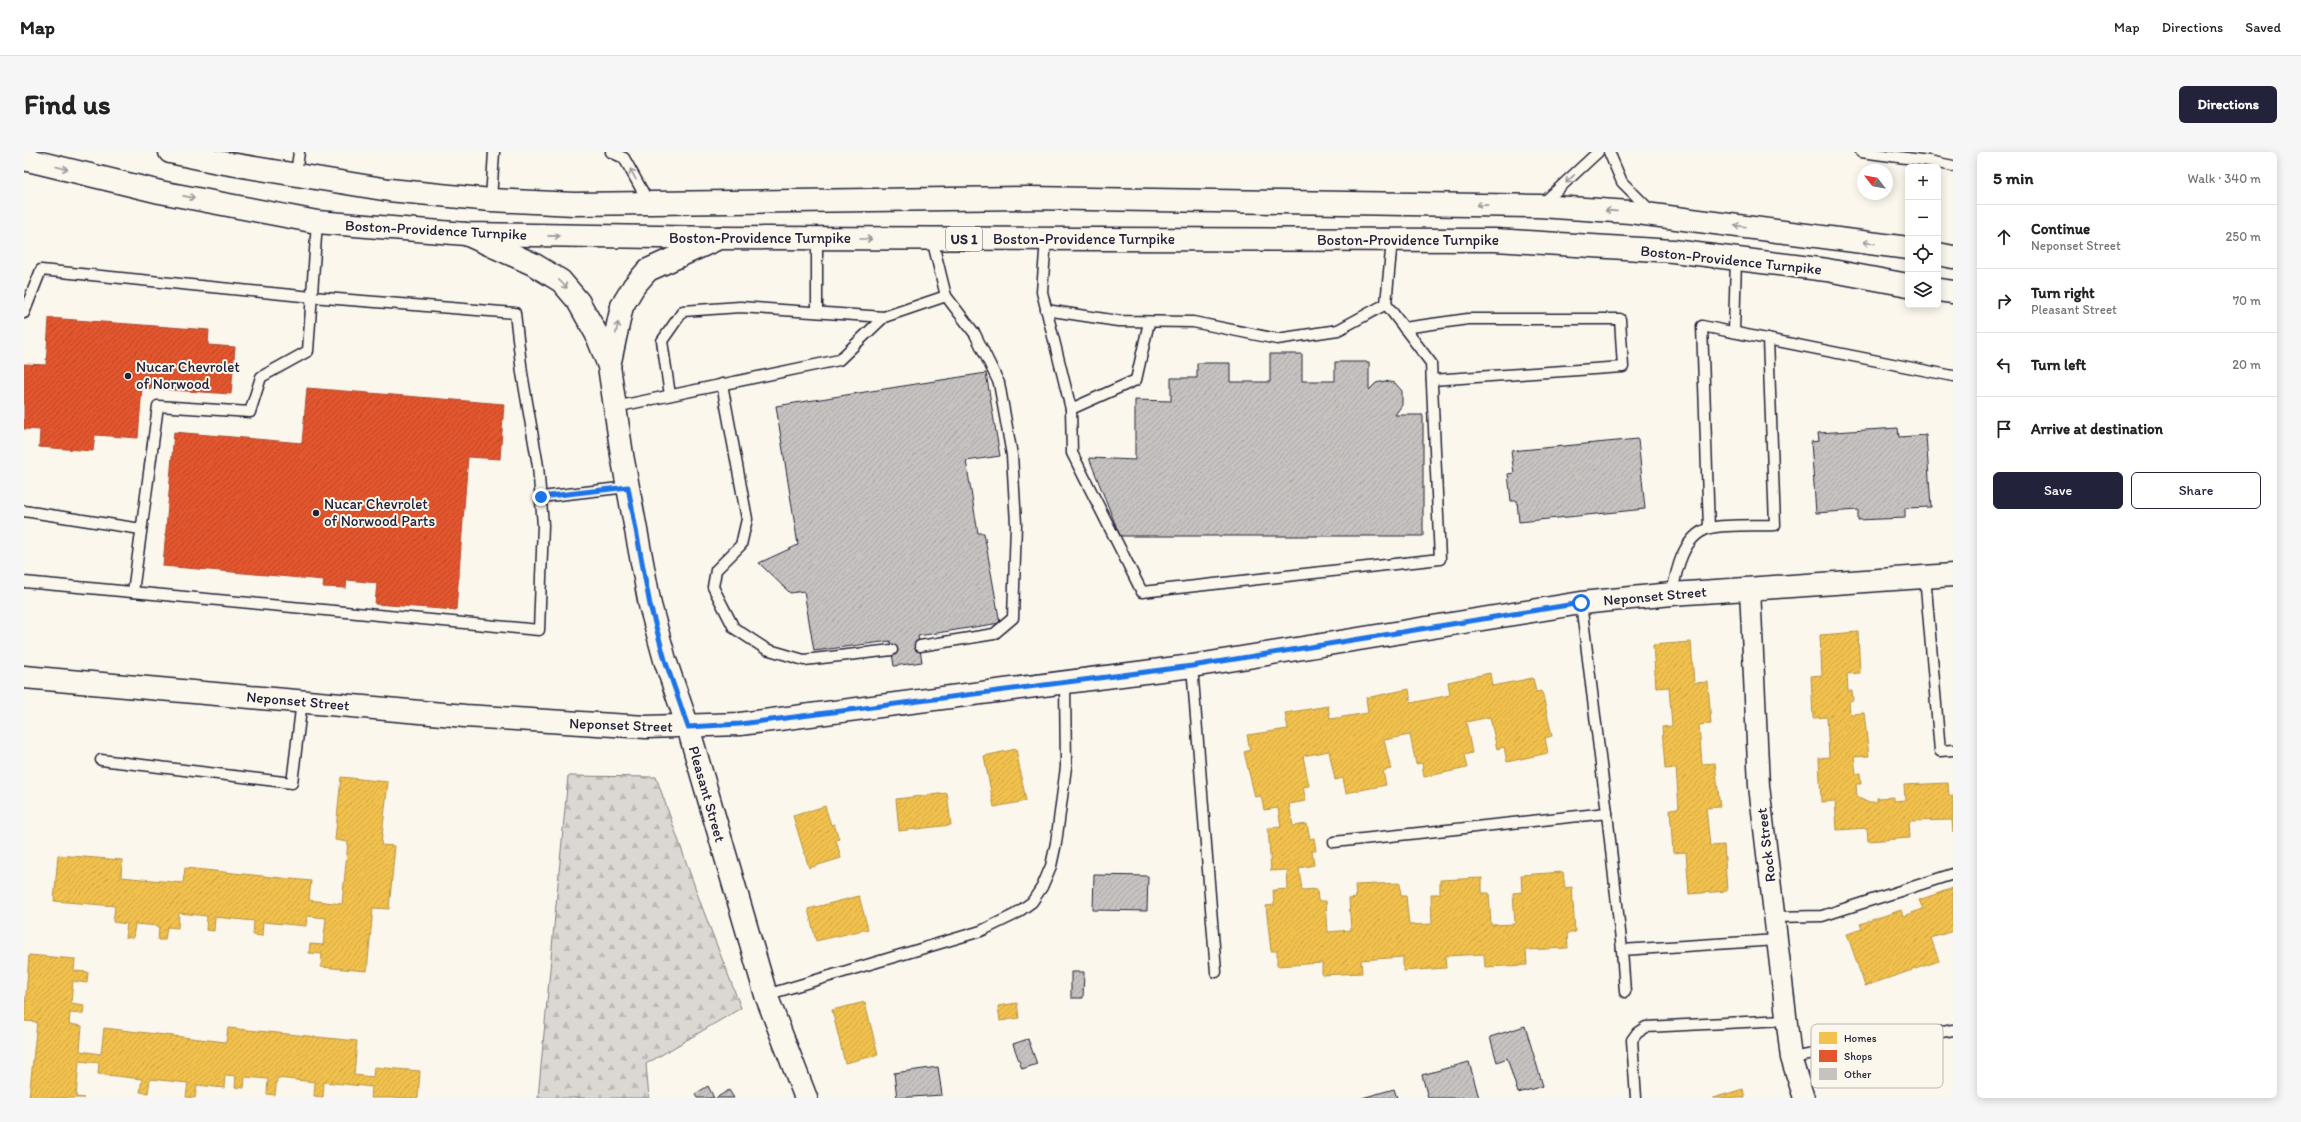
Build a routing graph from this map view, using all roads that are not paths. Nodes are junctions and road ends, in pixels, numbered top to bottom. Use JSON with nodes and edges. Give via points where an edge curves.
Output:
{"nodes":[{"id":1,"x":170,"y":152,"type":"edge"},
{"id":2,"x":299,"y":152,"type":"edge"},
{"id":3,"x":494,"y":152,"type":"edge"},
{"id":4,"x":611,"y":152,"type":"edge"},
{"id":5,"x":1598,"y":152,"type":"edge"},
{"id":6,"x":1609,"y":152,"type":"edge"},
{"id":7,"x":1861,"y":152,"type":"edge"},
{"id":8,"x":24,"y":159,"type":"edge"},
{"id":9,"x":1953,"y":166,"type":"edge"},
{"id":10,"x":296,"y":174,"type":"junction"},
{"id":11,"x":491,"y":200,"type":"junction"},
{"id":12,"x":649,"y":203,"type":"junction"},
{"id":13,"x":1539,"y":206,"type":"junction"},
{"id":14,"x":1655,"y":215,"type":"junction"},
{"id":15,"x":317,"y":222,"type":"junction"},
{"id":16,"x":466,"y":234,"type":"junction"},
{"id":17,"x":719,"y":238,"type":"junction"},
{"id":18,"x":817,"y":238,"type":"junction"},
{"id":19,"x":932,"y":239,"type":"junction"},
{"id":20,"x":1046,"y":239,"type":"junction"},
{"id":21,"x":1392,"y":240,"type":"junction"},
{"id":22,"x":1905,"y":248,"type":"edge"},
{"id":23,"x":1941,"y":255,"type":"edge"},
{"id":24,"x":1953,"y":257,"type":"edge"},
{"id":25,"x":1736,"y":259,"type":"junction"},
{"id":26,"x":1905,"y":283,"type":"edge"},
{"id":27,"x":1941,"y":290,"type":"edge"},
{"id":28,"x":1953,"y":292,"type":"edge"},
{"id":29,"x":946,"y":296,"type":"junction"},
{"id":30,"x":312,"y":297,"type":"junction"},
{"id":31,"x":1386,"y":304,"type":"junction"},
{"id":32,"x":1046,"y":310,"type":"junction"},
{"id":33,"x":24,"y":312,"type":"edge"},
{"id":34,"x":817,"y":312,"type":"junction"},
{"id":35,"x":884,"y":317,"type":"junction"},
{"id":36,"x":1149,"y":322,"type":"junction"},
{"id":37,"x":1404,"y":328,"type":"junction"},
{"id":38,"x":1734,"y":332,"type":"junction"},
{"id":39,"x":1768,"y":339,"type":"junction"},
{"id":40,"x":610,"y":366,"type":"junction"},
{"id":41,"x":1953,"y":376,"type":"edge"},
{"id":42,"x":1432,"y":380,"type":"junction"},
{"id":43,"x":722,"y":384,"type":"junction"},
{"id":44,"x":670,"y":395,"type":"junction"},
{"id":45,"x":615,"y":407,"type":"junction"},
{"id":46,"x":1071,"y":409,"type":"junction"},
{"id":47,"x":628,"y":487,"type":"junction"},
{"id":48,"x":541,"y":497,"type":"junction"},
{"id":49,"x":24,"y":511,"type":"edge"},
{"id":50,"x":1709,"y":528,"type":"junction"},
{"id":51,"x":141,"y":529,"type":"junction"},
{"id":52,"x":1953,"y":575,"type":"edge"},
{"id":53,"x":1925,"y":576,"type":"junction"},
{"id":54,"x":24,"y":582,"type":"edge"},
{"id":55,"x":1750,"y":589,"type":"junction"},
{"id":56,"x":133,"y":592,"type":"junction"},
{"id":57,"x":1672,"y":594,"type":"junction"},
{"id":58,"x":1581,"y":603,"type":"junction"},
{"id":59,"x":920,"y":646,"type":"dead end"},
{"id":60,"x":892,"y":650,"type":"dead end"},
{"id":61,"x":1192,"y":666,"type":"junction"},
{"id":62,"x":24,"y":678,"type":"edge"},
{"id":63,"x":1065,"y":682,"type":"junction"},
{"id":64,"x":302,"y":701,"type":"junction"},
{"id":65,"x":688,"y":727,"type":"junction"},
{"id":66,"x":1953,"y":750,"type":"edge"},
{"id":67,"x":101,"y":760,"type":"dead end"},
{"id":68,"x":1607,"y":813,"type":"junction"},
{"id":69,"x":1334,"y":842,"type":"dead end"},
{"id":70,"x":1953,"y":874,"type":"edge"},
{"id":71,"x":1774,"y":917,"type":"junction"},
{"id":72,"x":1777,"y":940,"type":"junction"},
{"id":73,"x":1622,"y":950,"type":"junction"},
{"id":74,"x":1216,"y":972,"type":"dead end"},
{"id":75,"x":1625,"y":992,"type":"dead end"},
{"id":76,"x":766,"y":996,"type":"junction"},
{"id":77,"x":1786,"y":1020,"type":"junction"},
{"id":78,"x":1953,"y":1030,"type":"edge"},
{"id":79,"x":1943,"y":1032,"type":"edge"},
{"id":80,"x":1811,"y":1054,"type":"edge"},
{"id":81,"x":1790,"y":1058,"type":"junction"},
{"id":82,"x":806,"y":1098,"type":"edge"},
{"id":83,"x":1636,"y":1098,"type":"edge"},
{"id":84,"x":1804,"y":1098,"type":"edge"}],
"edges":[{"from":1,"to":10,"type":"main road"},
{"from":2,"to":10,"type":"lane"},
{"from":3,"to":11,"type":"lane"},
{"from":12,"to":4,"type":"lane","one_way":true,"via":[[624,158]]},
{"from":5,"to":13,"type":"lane","one_way":true},
{"from":6,"to":14,"type":"lane","via":[[1622,182]]},
{"from":7,"to":9,"type":"lane"},
{"from":8,"to":15,"type":"main road","name":"Boston-Providence Turnpike","number":"US 1","one_way":true,"via":[[160,192]]},
{"from":10,"to":11,"type":"main road","via":[[389,190]]},
{"from":11,"to":12,"type":"main road","via":[[574,204]]},
{"from":13,"to":12,"type":"main road","one_way":true,"via":[[1028,198]]},
{"from":14,"to":13,"type":"main road","one_way":true},
{"from":22,"to":14,"type":"main road","one_way":true},
{"from":15,"to":16,"type":"main road","name":"Boston-Providence Turnpike","number":"US 1"},
{"from":15,"to":30,"type":"lane"},
{"from":16,"to":17,"type":"main road","name":"Boston-Providence Turnpike","number":"US 1","one_way":true},
{"from":16,"to":40,"type":"main road","name":"Pleasant Street","one_way":true,"via":[[534,264],[561,281],[578,301],[596,333]]},
{"from":17,"to":18,"type":"main road","name":"Boston-Providence Turnpike","number":"US 1"},
{"from":40,"to":17,"type":"main road","name":"Pleasant Street","one_way":true,"via":[[622,306],[634,286],[648,270]]},
{"from":18,"to":19,"type":"main road","name":"Boston-Providence Turnpike","number":"US 1","one_way":true},
{"from":18,"to":34,"type":"lane"},
{"from":19,"to":20,"type":"main road","name":"Boston-Providence Turnpike","number":"US 1"},
{"from":19,"to":29,"type":"lane"},
{"from":20,"to":21,"type":"main road","name":"Boston-Providence Turnpike","number":"US 1"},
{"from":20,"to":32,"type":"lane","via":[[1042,292]]},
{"from":21,"to":25,"type":"main road","name":"Boston-Providence Turnpike","number":"US 1","via":[[1495,240],[1673,251]]},
{"from":21,"to":31,"type":"lane"},
{"from":23,"to":24,"type":"main road"},
{"from":25,"to":26,"type":"main road","name":"Boston-Providence Turnpike","number":"US 1","via":[[1827,270]]},
{"from":25,"to":38,"type":"lane"},
{"from":27,"to":28,"type":"main road"},
{"from":29,"to":35,"type":"lane"},
{"from":29,"to":59,"type":"lane","via":[[975,334],[999,383],[1012,462],[1016,524],[1013,618],[994,634]]},
{"from":30,"to":33,"type":"lane","via":[[41,270]]},
{"from":30,"to":48,"type":"lane","via":[[515,313]]},
{"from":30,"to":51,"type":"lane","via":[[308,351],[261,376],[250,412],[158,406]]},
{"from":31,"to":36,"type":"lane","via":[[1338,330],[1277,339],[1193,322]]},
{"from":31,"to":37,"type":"lane"},
{"from":32,"to":36,"type":"lane","via":[[1118,322]]},
{"from":32,"to":46,"type":"lane"},
{"from":34,"to":35,"type":"lane"},
{"from":34,"to":44,"type":"lane","via":[[740,307],[683,311],[662,341]]},
{"from":35,"to":43,"type":"lane","via":[[839,360]]},
{"from":36,"to":46,"type":"lane","via":[[1136,380]]},
{"from":37,"to":42,"type":"lane","via":[[1431,363]]},
{"from":37,"to":42,"type":"lane","via":[[1468,319],[1620,319],[1623,367]]},
{"from":38,"to":39,"type":"lane"},
{"from":38,"to":50,"type":"lane","via":[[1702,326]]},
{"from":39,"to":41,"type":"lane"},
{"from":39,"to":50,"type":"lane","via":[[1775,525]]},
{"from":40,"to":45,"type":"main road","name":"Pleasant Street"},
{"from":42,"to":46,"type":"lane","via":[[1440,559],[1142,592],[1072,452]]},
{"from":43,"to":44,"type":"lane"},
{"from":43,"to":60,"type":"lane","via":[[747,519],[741,545],[716,570],[713,587],[734,628],[766,649],[804,660]]},
{"from":44,"to":45,"type":"lane"},
{"from":45,"to":47,"type":"main road","name":"Pleasant Street"},
{"from":47,"to":48,"type":"lane"},
{"from":47,"to":65,"type":"main road","name":"Pleasant Street","via":[[650,605],[665,660]]},
{"from":48,"to":56,"type":"lane","via":[[543,525],[539,630]]},
{"from":49,"to":51,"type":"lane"},
{"from":50,"to":57,"type":"lane","via":[[1696,536],[1684,550]]},
{"from":51,"to":56,"type":"lane"},
{"from":52,"to":53,"type":"main road","name":"Neponset Street"},
{"from":53,"to":55,"type":"main road","name":"Neponset Street"},
{"from":53,"to":66,"type":"lane","via":[[1940,751]]},
{"from":54,"to":56,"type":"lane"},
{"from":55,"to":57,"type":"main road","name":"Neponset Street"},
{"from":55,"to":71,"type":"street","name":"Rock Street","via":[[1759,786]]},
{"from":57,"to":58,"type":"main road","name":"Neponset Street"},
{"from":58,"to":61,"type":"main road","name":"Neponset Street"},
{"from":58,"to":68,"type":"lane"},
{"from":61,"to":63,"type":"main road","name":"Neponset Street"},
{"from":61,"to":74,"type":"lane"},
{"from":62,"to":64,"type":"main road","name":"Neponset Street"},
{"from":63,"to":65,"type":"main road","name":"Neponset Street","via":[[740,724]]},
{"from":63,"to":76,"type":"lane","via":[[1066,767],[1056,843],[1051,866],[1032,902],[1014,915],[981,930]]},
{"from":64,"to":65,"type":"main road","name":"Neponset Street","via":[[466,716],[646,727]]},
{"from":64,"to":67,"type":"lane","via":[[292,783]]},
{"from":65,"to":76,"type":"main road","name":"Pleasant Street"},
{"from":68,"to":69,"type":"lane"},
{"from":68,"to":73,"type":"lane"},
{"from":70,"to":71,"type":"lane","via":[[1822,916]]},
{"from":71,"to":72,"type":"street","name":"Rock Street"},
{"from":72,"to":73,"type":"lane"},
{"from":72,"to":77,"type":"street","name":"Rock Street"},
{"from":73,"to":75,"type":"lane"},
{"from":76,"to":82,"type":"main road","name":"Pleasant Street"},
{"from":77,"to":81,"type":"street","name":"Rock Street"},
{"from":77,"to":83,"type":"lane","via":[[1646,1027],[1632,1040]]},
{"from":78,"to":79,"type":"lane"},
{"from":80,"to":81,"type":"lane"},
{"from":81,"to":84,"type":"street","name":"Rock Street"}]}
